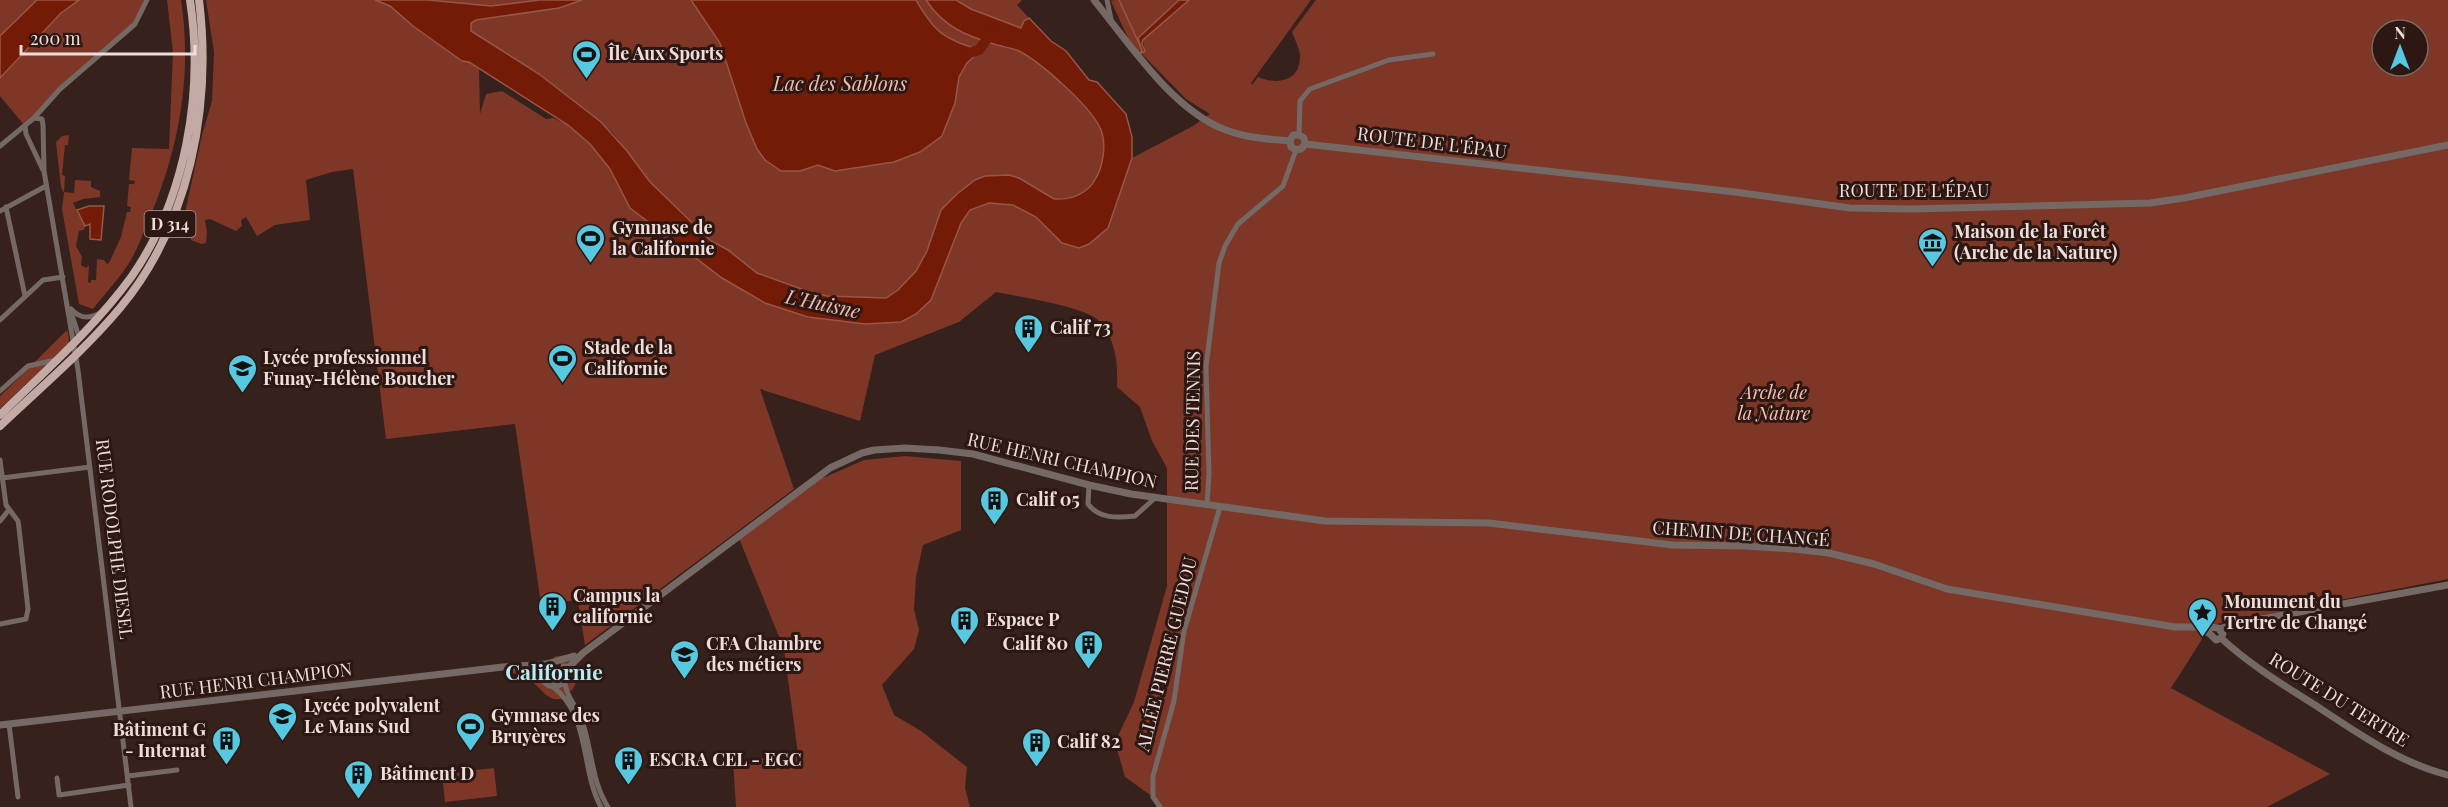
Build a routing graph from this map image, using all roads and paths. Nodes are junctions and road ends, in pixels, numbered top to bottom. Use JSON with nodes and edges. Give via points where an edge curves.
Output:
{"nodes":[{"id":1,"x":147,"y":0,"type":"edge"},
{"id":2,"x":190,"y":0,"type":"edge"},
{"id":3,"x":199,"y":0,"type":"edge"},
{"id":4,"x":1094,"y":0,"type":"edge"},
{"id":5,"x":1107,"y":0,"type":"edge"},
{"id":6,"x":1111,"y":22,"type":"junction"},
{"id":7,"x":1433,"y":54,"type":"dead end"},
{"id":8,"x":34,"y":118,"type":"junction"},
{"id":9,"x":25,"y":126,"type":"junction"},
{"id":10,"x":1299,"y":135,"type":"junction"},
{"id":11,"x":1290,"y":141,"type":"junction"},
{"id":12,"x":1305,"y":144,"type":"junction"},
{"id":13,"x":2448,"y":145,"type":"edge"},
{"id":14,"x":0,"y":146,"type":"edge"},
{"id":15,"x":1296,"y":150,"type":"junction"},
{"id":16,"x":44,"y":171,"type":"junction"},
{"id":17,"x":46,"y":186,"type":"junction"},
{"id":18,"x":3,"y":209,"type":"edge"},
{"id":19,"x":63,"y":277,"type":"junction"},
{"id":20,"x":25,"y":296,"type":"junction"},
{"id":21,"x":69,"y":308,"type":"junction"},
{"id":22,"x":106,"y":308,"type":"junction"},
{"id":23,"x":0,"y":320,"type":"edge"},
{"id":24,"x":76,"y":339,"type":"junction"},
{"id":25,"x":79,"y":350,"type":"junction"},
{"id":26,"x":58,"y":358,"type":"junction"},
{"id":27,"x":66,"y":364,"type":"junction"},
{"id":28,"x":0,"y":392,"type":"edge"},
{"id":29,"x":0,"y":415,"type":"edge"},
{"id":30,"x":0,"y":426,"type":"edge"},
{"id":31,"x":0,"y":460,"type":"edge"},
{"id":32,"x":90,"y":467,"type":"junction"},
{"id":33,"x":2,"y":478,"type":"junction"},
{"id":34,"x":1089,"y":485,"type":"junction"},
{"id":35,"x":1139,"y":495,"type":"junction"},
{"id":36,"x":1155,"y":498,"type":"junction"},
{"id":37,"x":1207,"y":505,"type":"junction"},
{"id":38,"x":1220,"y":507,"type":"junction"},
{"id":39,"x":1143,"y":510,"type":"junction"},
{"id":40,"x":8,"y":511,"type":"junction"},
{"id":41,"x":0,"y":520,"type":"edge"},
{"id":42,"x":1525,"y":526,"type":"joint"},
{"id":43,"x":2448,"y":585,"type":"edge"},
{"id":44,"x":0,"y":624,"type":"edge"},
{"id":45,"x":2215,"y":630,"type":"junction"},
{"id":46,"x":2221,"y":638,"type":"junction"},
{"id":47,"x":583,"y":653,"type":"junction"},
{"id":48,"x":558,"y":662,"type":"junction"},
{"id":49,"x":546,"y":664,"type":"junction"},
{"id":50,"x":516,"y":666,"type":"junction"},
{"id":51,"x":566,"y":670,"type":"junction"},
{"id":52,"x":541,"y":676,"type":"junction"},
{"id":53,"x":565,"y":680,"type":"junction"},
{"id":54,"x":552,"y":686,"type":"junction"},
{"id":55,"x":120,"y":711,"type":"junction"},
{"id":56,"x":9,"y":724,"type":"junction"},
{"id":57,"x":0,"y":725,"type":"edge"},
{"id":58,"x":177,"y":770,"type":"dead end"},
{"id":59,"x":2448,"y":775,"type":"edge"},
{"id":60,"x":128,"y":776,"type":"junction"},
{"id":61,"x":57,"y":778,"type":"dead end"},
{"id":62,"x":129,"y":785,"type":"junction"},
{"id":63,"x":18,"y":797,"type":"dead end"},
{"id":64,"x":132,"y":807,"type":"edge"},
{"id":65,"x":601,"y":807,"type":"edge"},
{"id":66,"x":608,"y":807,"type":"edge"},
{"id":67,"x":1160,"y":807,"type":"edge"}],
"edges":[{"from":1,"to":8,"type":"street","via":[[135,24],[60,88]]},
{"from":2,"to":22,"type":"main road","number":"D 314","via":[[196,62],[192,112],[182,161],[154,237],[132,276]]},
{"from":3,"to":25,"type":"main road","number":"D 314","via":[[203,39],[200,110],[177,207],[144,273],[120,308]]},
{"from":4,"to":6,"type":"street"},
{"from":5,"to":6,"type":"street"},
{"from":6,"to":11,"type":"street","via":[[1181,103],[1202,118],[1236,133]]},
{"from":7,"to":10,"type":"street","via":[[1389,60],[1310,89],[1300,101]]},
{"from":8,"to":9,"type":"street"},
{"from":8,"to":16,"type":"street","via":[[42,119],[45,133]]},
{"from":9,"to":14,"type":"street"},
{"from":9,"to":16,"type":"street"},
{"from":10,"to":11,"type":"street","via":[[1293,135]]},
{"from":10,"to":12,"type":"street"},
{"from":11,"to":15,"type":"street"},
{"from":12,"to":13,"type":"street","name":"ROUTE DE L'ÉPAU","via":[[1836,207],[1912,209],[2150,203]]},
{"from":12,"to":15,"type":"street"},
{"from":15,"to":37,"type":"street","name":"RUE DES TENNIS","via":[[1283,186],[1238,224],[1219,263],[1206,367]]},
{"from":16,"to":17,"type":"street","name":"RUE RODOLPHE DIESEL"},
{"from":17,"to":18,"type":"street"},
{"from":17,"to":19,"type":"street","name":"RUE RODOLPHE DIESEL"},
{"from":18,"to":20,"type":"street"},
{"from":19,"to":20,"type":"street","via":[[43,280]]},
{"from":19,"to":21,"type":"street","name":"RUE RODOLPHE DIESEL"},
{"from":20,"to":23,"type":"street"},
{"from":21,"to":22,"type":"street","via":[[92,317]]},
{"from":21,"to":24,"type":"street","name":"RUE RODOLPHE DIESEL"},
{"from":22,"to":24,"type":"main road","number":"D 314"},
{"from":24,"to":25,"type":"street","name":"RUE RODOLPHE DIESEL"},
{"from":24,"to":26,"type":"main road","number":"D 314"},
{"from":25,"to":27,"type":"main road","number":"D 314"},
{"from":25,"to":32,"type":"street","name":"RUE RODOLPHE DIESEL"},
{"from":26,"to":27,"type":"main road","via":[[65,357]]},
{"from":26,"to":28,"type":"street","via":[[28,366]]},
{"from":26,"to":29,"type":"main road","number":"D 314"},
{"from":27,"to":30,"type":"main road","number":"D 314"},
{"from":31,"to":33,"type":"street"},
{"from":32,"to":33,"type":"street"},
{"from":32,"to":55,"type":"street","name":"RUE RODOLPHE DIESEL"},
{"from":33,"to":40,"type":"street"},
{"from":34,"to":35,"type":"street","name":"RUE HENRI CHAMPION"},
{"from":34,"to":39,"type":"street","via":[[1088,504],[1100,514],[1130,517]]},
{"from":34,"to":47,"type":"street","name":"RUE HENRI CHAMPION","via":[[973,454],[904,448],[862,453],[830,468]]},
{"from":35,"to":36,"type":"street","name":"RUE HENRI CHAMPION"},
{"from":35,"to":39,"type":"street"},
{"from":36,"to":37,"type":"street","name":"RUE HENRI CHAMPION"},
{"from":36,"to":39,"type":"street"},
{"from":37,"to":38,"type":"street","name":"RUE HENRI CHAMPION"},
{"from":38,"to":42,"type":"street","name":"RUE HENRI CHAMPION","via":[[1325,521]]},
{"from":38,"to":67,"type":"street","name":"ALLÉE PIERRE GUEDOU","via":[[1184,631],[1173,701],[1153,776],[1153,797]]},
{"from":40,"to":41,"type":"street"},
{"from":40,"to":44,"type":"street","via":[[18,521],[28,616],[26,620]]},
{"from":42,"to":45,"type":"street","name":"CHEMIN DE CHANGÉ","via":[[1642,543],[1745,546],[1829,554],[1874,564],[1947,589],[2175,627]]},
{"from":43,"to":45,"type":"street"},
{"from":45,"to":46,"type":"street","via":[[2223,634]]},
{"from":45,"to":46,"type":"street","name":"ROUTE DU TERTRE","via":[[2214,640]]},
{"from":46,"to":59,"type":"street","name":"ROUTE DU TERTRE","via":[[2279,682],[2389,752]]},
{"from":47,"to":48,"type":"street","name":"RUE HENRI CHAMPION"},
{"from":47,"to":51,"type":"street","name":"RUE HENRI CHAMPION"},
{"from":48,"to":49,"type":"street"},
{"from":48,"to":51,"type":"street"},
{"from":49,"to":50,"type":"street","name":"RUE HENRI CHAMPION"},
{"from":49,"to":52,"type":"street"},
{"from":50,"to":52,"type":"street","name":"RUE HENRI CHAMPION"},
{"from":50,"to":55,"type":"street","name":"RUE HENRI CHAMPION"},
{"from":51,"to":53,"type":"street"},
{"from":52,"to":54,"type":"street"},
{"from":53,"to":54,"type":"street"},
{"from":53,"to":66,"type":"street","via":[[584,725],[599,791]]},
{"from":54,"to":65,"type":"street","via":[[575,715],[593,792]]},
{"from":55,"to":56,"type":"street","name":"RUE HENRI CHAMPION"},
{"from":55,"to":60,"type":"street","name":"RUE RODOLPHE DIESEL"},
{"from":56,"to":57,"type":"street","name":"RUE HENRI CHAMPION"},
{"from":56,"to":63,"type":"street"},
{"from":58,"to":60,"type":"street"},
{"from":60,"to":62,"type":"street","name":"RUE RODOLPHE DIESEL"},
{"from":61,"to":62,"type":"street","via":[[59,795]]},
{"from":62,"to":64,"type":"street","name":"RUE RODOLPHE DIESEL"}]}
